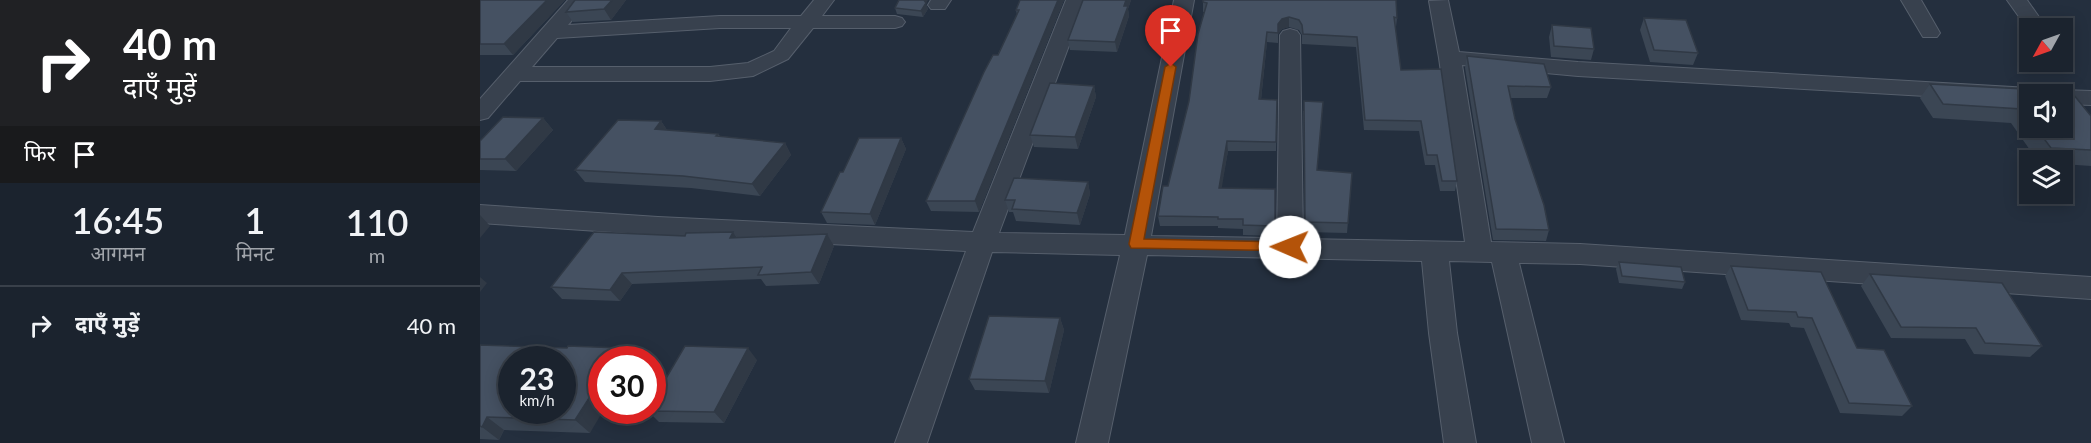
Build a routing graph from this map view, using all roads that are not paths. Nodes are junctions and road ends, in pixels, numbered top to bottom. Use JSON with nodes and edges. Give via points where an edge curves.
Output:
{"nodes":[{"id":1,"x":579,"y":0,"type":"edge"},
{"id":2,"x":825,"y":0,"type":"edge"},
{"id":3,"x":1076,"y":0,"type":"edge"},
{"id":4,"x":1184,"y":0,"type":"edge"},
{"id":5,"x":1438,"y":0,"type":"edge"},
{"id":6,"x":1911,"y":0,"type":"edge"},
{"id":7,"x":2017,"y":0,"type":"edge"},
{"id":8,"x":2029,"y":17,"type":"dead end"},
{"id":9,"x":808,"y":22,"type":"junction"},
{"id":10,"x":895,"y":22,"type":"dead end"},
{"id":11,"x":552,"y":32,"type":"junction"},
{"id":12,"x":1930,"y":33,"type":"dead end"},
{"id":13,"x":1290,"y":35,"type":"dead end"},
{"id":14,"x":1450,"y":58,"type":"junction"},
{"id":15,"x":515,"y":74,"type":"junction"},
{"id":16,"x":2019,"y":94,"type":"edge"},
{"id":17,"x":2073,"y":97,"type":"edge"},
{"id":18,"x":2091,"y":98,"type":"edge"},
{"id":19,"x":480,"y":113,"type":"edge"},
{"id":20,"x":480,"y":214,"type":"edge"},
{"id":21,"x":982,"y":242,"type":"junction"},
{"id":22,"x":1136,"y":244,"type":"junction"},
{"id":23,"x":1290,"y":247,"type":"junction"},
{"id":24,"x":1434,"y":250,"type":"junction"},
{"id":25,"x":1491,"y":252,"type":"junction"},
{"id":26,"x":2091,"y":288,"type":"edge"},
{"id":27,"x":911,"y":443,"type":"edge"},
{"id":28,"x":1092,"y":443,"type":"edge"},
{"id":29,"x":1460,"y":443,"type":"edge"},
{"id":30,"x":1548,"y":443,"type":"edge"}],
"edges":[{"from":1,"to":11,"type":"street"},
{"from":2,"to":9,"type":"street"},
{"from":3,"to":21,"type":"street"},
{"from":4,"to":22,"type":"street"},
{"from":5,"to":14,"type":"street"},
{"from":6,"to":12,"type":"street"},
{"from":7,"to":8,"type":"street"},
{"from":9,"to":10,"type":"street"},
{"from":9,"to":11,"type":"street","via":[[720,22]]},
{"from":9,"to":15,"type":"street","via":[[781,55],[753,69],[710,74]]},
{"from":11,"to":15,"type":"street"},
{"from":13,"to":23,"type":"street"},
{"from":14,"to":16,"type":"street"},
{"from":14,"to":25,"type":"street"},
{"from":15,"to":19,"type":"street"},
{"from":17,"to":18,"type":"street"},
{"from":20,"to":21,"type":"street"},
{"from":21,"to":22,"type":"street"},
{"from":21,"to":27,"type":"street"},
{"from":22,"to":23,"type":"street"},
{"from":22,"to":28,"type":"street"},
{"from":23,"to":24,"type":"street"},
{"from":24,"to":25,"type":"street"},
{"from":24,"to":29,"type":"street"},
{"from":25,"to":26,"type":"street","via":[[1580,254]]},
{"from":25,"to":30,"type":"street"}]}
